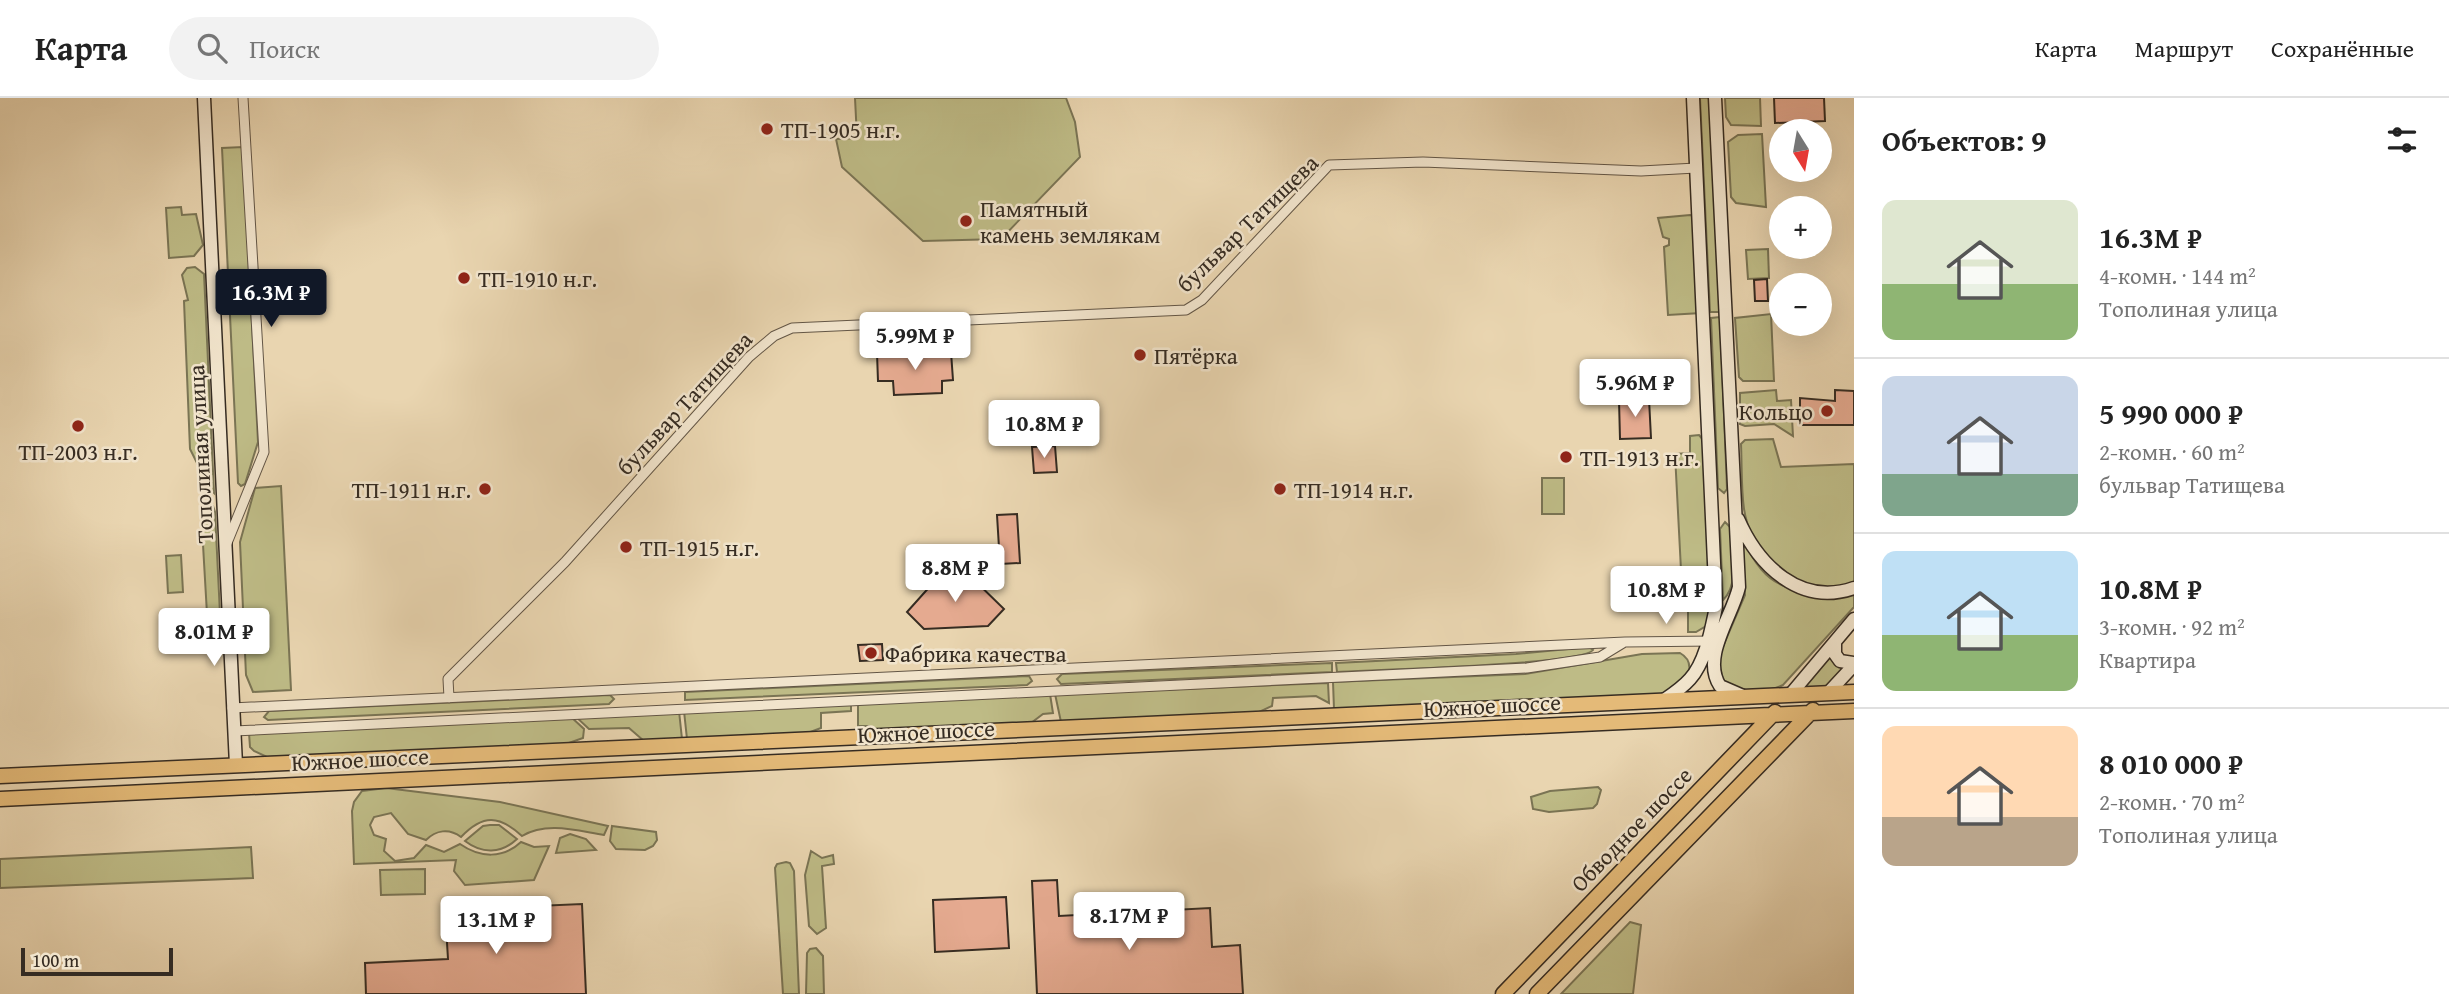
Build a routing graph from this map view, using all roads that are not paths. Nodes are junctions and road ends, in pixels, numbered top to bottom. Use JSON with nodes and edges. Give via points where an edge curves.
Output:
{"nodes":[{"id":1,"x":204,"y":98,"type":"edge"},
{"id":2,"x":243,"y":98,"type":"edge"},
{"id":3,"x":1693,"y":98,"type":"edge"},
{"id":4,"x":1715,"y":98,"type":"edge"},
{"id":5,"x":1696,"y":168,"type":"junction"},
{"id":6,"x":1711,"y":499,"type":"junction"},
{"id":7,"x":1734,"y":504,"type":"junction"},
{"id":8,"x":225,"y":548,"type":"junction"},
{"id":9,"x":1854,"y":588,"type":"edge"},
{"id":10,"x":1854,"y":619,"type":"edge"},
{"id":11,"x":1714,"y":641,"type":"junction"},
{"id":12,"x":1625,"y":642,"type":"junction"},
{"id":13,"x":1835,"y":642,"type":"junction"},
{"id":14,"x":1854,"y":664,"type":"edge"},
{"id":15,"x":1854,"y":692,"type":"edge"},
{"id":16,"x":1828,"y":693,"type":"junction"},
{"id":17,"x":1790,"y":695,"type":"junction"},
{"id":18,"x":1744,"y":696,"type":"junction"},
{"id":19,"x":449,"y":698,"type":"junction"},
{"id":20,"x":1664,"y":700,"type":"junction"},
{"id":21,"x":232,"y":708,"type":"junction"},
{"id":22,"x":1854,"y":711,"type":"edge"},
{"id":23,"x":1810,"y":713,"type":"junction"},
{"id":24,"x":1772,"y":715,"type":"junction"},
{"id":25,"x":234,"y":731,"type":"junction"},
{"id":26,"x":236,"y":765,"type":"junction"},
{"id":27,"x":0,"y":776,"type":"edge"},
{"id":28,"x":237,"y":787,"type":"junction"},
{"id":29,"x":0,"y":799,"type":"edge"},
{"id":30,"x":1503,"y":994,"type":"edge"},
{"id":31,"x":1537,"y":994,"type":"edge"}],
"edges":[{"from":1,"to":8,"type":"main road","name":"Тополиная улица"},
{"from":2,"to":8,"type":"street","via":[[264,452]]},
{"from":3,"to":5,"type":"main road"},
{"from":4,"to":7,"type":"main road"},
{"from":5,"to":6,"type":"main road"},
{"from":5,"to":19,"type":"street","name":"бульвар Татищева","via":[[1423,162],[1329,165],[1202,300],[1186,310],[792,328],[749,357],[565,562],[448,679]]},
{"from":6,"to":7,"type":"main road"},
{"from":6,"to":11,"type":"main road"},
{"from":7,"to":9,"type":"main road","via":[[1756,553],[1779,577],[1818,592]]},
{"from":7,"to":11,"type":"main road","via":[[1739,587]]},
{"from":8,"to":21,"type":"main road","name":"Тополиная улица"},
{"from":10,"to":13,"type":"main road"},
{"from":11,"to":12,"type":"street"},
{"from":11,"to":18,"type":"main road","via":[[1714,675],[1726,690]]},
{"from":11,"to":20,"type":"main road","via":[[1689,680]]},
{"from":12,"to":19,"type":"street"},
{"from":12,"to":25,"type":"street","via":[[1600,657],[1527,668]]},
{"from":13,"to":14,"type":"main road","via":[[1840,661]]},
{"from":13,"to":17,"type":"main road"},
{"from":14,"to":16,"type":"main road"},
{"from":15,"to":16,"type":"main road","name":"Южное шоссе"},
{"from":16,"to":17,"type":"main road","name":"Южное шоссе"},
{"from":16,"to":23,"type":"main road","name":"Обводное шоссе"},
{"from":17,"to":18,"type":"main road","name":"Южное шоссе"},
{"from":17,"to":24,"type":"main road","name":"Обводное шоссе"},
{"from":18,"to":20,"type":"main road","name":"Южное шоссе"},
{"from":19,"to":21,"type":"street"},
{"from":20,"to":26,"type":"main road","name":"Южное шоссе"},
{"from":21,"to":25,"type":"main road","name":"Тополиная улица"},
{"from":22,"to":23,"type":"main road","name":"Южное шоссе"},
{"from":23,"to":24,"type":"main road","name":"Южное шоссе"},
{"from":23,"to":31,"type":"main road","name":"Обводное шоссе"},
{"from":24,"to":28,"type":"main road","name":"Южное шоссе"},
{"from":24,"to":30,"type":"main road","name":"Обводное шоссе"},
{"from":25,"to":26,"type":"main road","name":"Тополиная улица"},
{"from":26,"to":27,"type":"main road","name":"Южное шоссе"},
{"from":26,"to":28,"type":"main road"},
{"from":28,"to":29,"type":"main road","name":"Южное шоссе"}]}
